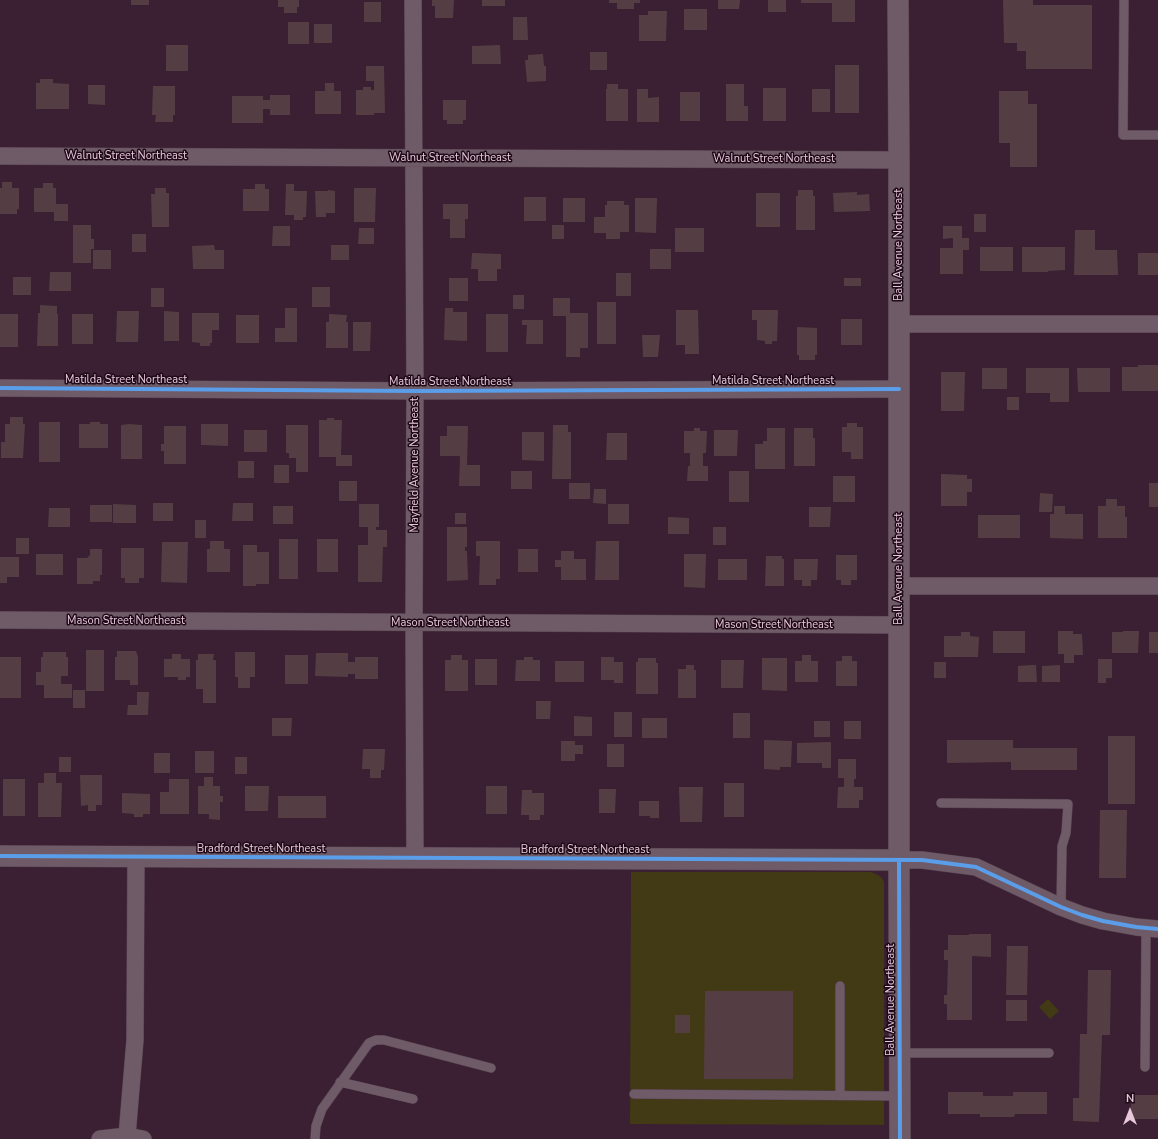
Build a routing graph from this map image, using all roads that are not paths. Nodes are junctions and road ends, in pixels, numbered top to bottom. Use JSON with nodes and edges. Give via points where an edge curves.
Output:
{"nodes":[{"id":1,"x":413,"y":0,"type":"edge"},
{"id":2,"x":898,"y":0,"type":"edge"},
{"id":3,"x":1124,"y":0,"type":"edge"},
{"id":4,"x":1158,"y":135,"type":"edge"},
{"id":5,"x":0,"y":156,"type":"edge"},
{"id":6,"x":414,"y":158,"type":"junction"},
{"id":7,"x":899,"y":160,"type":"junction"},
{"id":8,"x":899,"y":324,"type":"junction"},
{"id":9,"x":1158,"y":324,"type":"edge"},
{"id":10,"x":0,"y":388,"type":"edge"},
{"id":11,"x":899,"y":389,"type":"junction"},
{"id":12,"x":415,"y":391,"type":"junction"},
{"id":13,"x":899,"y":586,"type":"junction"},
{"id":14,"x":1158,"y":586,"type":"edge"},
{"id":15,"x":0,"y":620,"type":"edge"},
{"id":16,"x":414,"y":623,"type":"junction"},
{"id":17,"x":899,"y":625,"type":"junction"},
{"id":18,"x":941,"y":803,"type":"dead end"},
{"id":19,"x":0,"y":856,"type":"edge"},
{"id":20,"x":136,"y":857,"type":"junction"},
{"id":21,"x":415,"y":858,"type":"junction"},
{"id":22,"x":899,"y":860,"type":"junction"},
{"id":23,"x":1062,"y":907,"type":"junction"},
{"id":24,"x":1152,"y":928,"type":"edge"},
{"id":25,"x":840,"y":986,"type":"dead end"},
{"id":26,"x":900,"y":1053,"type":"junction"},
{"id":27,"x":1049,"y":1053,"type":"dead end"},
{"id":28,"x":1146,"y":1067,"type":"dead end"},
{"id":29,"x":492,"y":1068,"type":"dead end"},
{"id":30,"x":340,"y":1082,"type":"junction"},
{"id":31,"x":634,"y":1094,"type":"dead end"},
{"id":32,"x":840,"y":1096,"type":"junction"},
{"id":33,"x":900,"y":1096,"type":"junction"},
{"id":34,"x":413,"y":1099,"type":"dead end"},
{"id":35,"x":135,"y":1138,"type":"edge"},
{"id":36,"x":100,"y":1139,"type":"edge"},
{"id":37,"x":315,"y":1139,"type":"edge"},
{"id":38,"x":900,"y":1139,"type":"edge"}],
"edges":[{"from":1,"to":6,"type":"street","name":"Mayfield Avenue Northeast"},
{"from":2,"to":7,"type":"street","name":"Ball Avenue Northeast"},
{"from":3,"to":4,"type":"lane","via":[[1124,135]]},
{"from":5,"to":6,"type":"street","name":"Walnut Street Northeast"},
{"from":6,"to":7,"type":"street","name":"Walnut Street Northeast"},
{"from":6,"to":12,"type":"street","name":"Mayfield Avenue Northeast"},
{"from":7,"to":8,"type":"street","name":"Ball Avenue Northeast"},
{"from":8,"to":9,"type":"street"},
{"from":8,"to":11,"type":"street","name":"Ball Avenue Northeast"},
{"from":10,"to":12,"type":"street","name":"Matilda Street Northeast"},
{"from":11,"to":12,"type":"street","name":"Matilda Street Northeast"},
{"from":11,"to":13,"type":"street","name":"Ball Avenue Northeast"},
{"from":12,"to":16,"type":"street","name":"Mayfield Avenue Northeast"},
{"from":13,"to":14,"type":"street"},
{"from":13,"to":17,"type":"street","name":"Ball Avenue Northeast"},
{"from":15,"to":16,"type":"street","name":"Mason Street Northeast"},
{"from":16,"to":17,"type":"street","name":"Mason Street Northeast"},
{"from":16,"to":21,"type":"street","name":"Mayfield Avenue Northeast"},
{"from":17,"to":22,"type":"street","name":"Ball Avenue Northeast"},
{"from":18,"to":23,"type":"lane","via":[[1068,804],[1066,833],[1062,846]]},
{"from":19,"to":20,"type":"street","name":"Bradford Street Northeast"},
{"from":20,"to":21,"type":"street","name":"Bradford Street Northeast"},
{"from":20,"to":35,"type":"street"},
{"from":21,"to":22,"type":"street","name":"Bradford Street Northeast"},
{"from":22,"to":23,"type":"street","name":"Bradford Street Northeast","via":[[922,860],[976,867]]},
{"from":22,"to":26,"type":"street","name":"Ball Avenue Northeast"},
{"from":23,"to":24,"type":"street","name":"Bradford Street Northeast","via":[[1103,922]]},
{"from":24,"to":28,"type":"lane"},
{"from":25,"to":32,"type":"lane"},
{"from":26,"to":27,"type":"lane"},
{"from":26,"to":33,"type":"street","name":"Ball Avenue Northeast"},
{"from":29,"to":30,"type":"lane","via":[[376,1040],[369,1042]]},
{"from":30,"to":34,"type":"lane"},
{"from":30,"to":37,"type":"lane","via":[[322,1109]]},
{"from":31,"to":32,"type":"lane"},
{"from":32,"to":33,"type":"lane"},
{"from":33,"to":38,"type":"street","name":"Ball Avenue Northeast"},
{"from":35,"to":36,"type":"street"}]}
